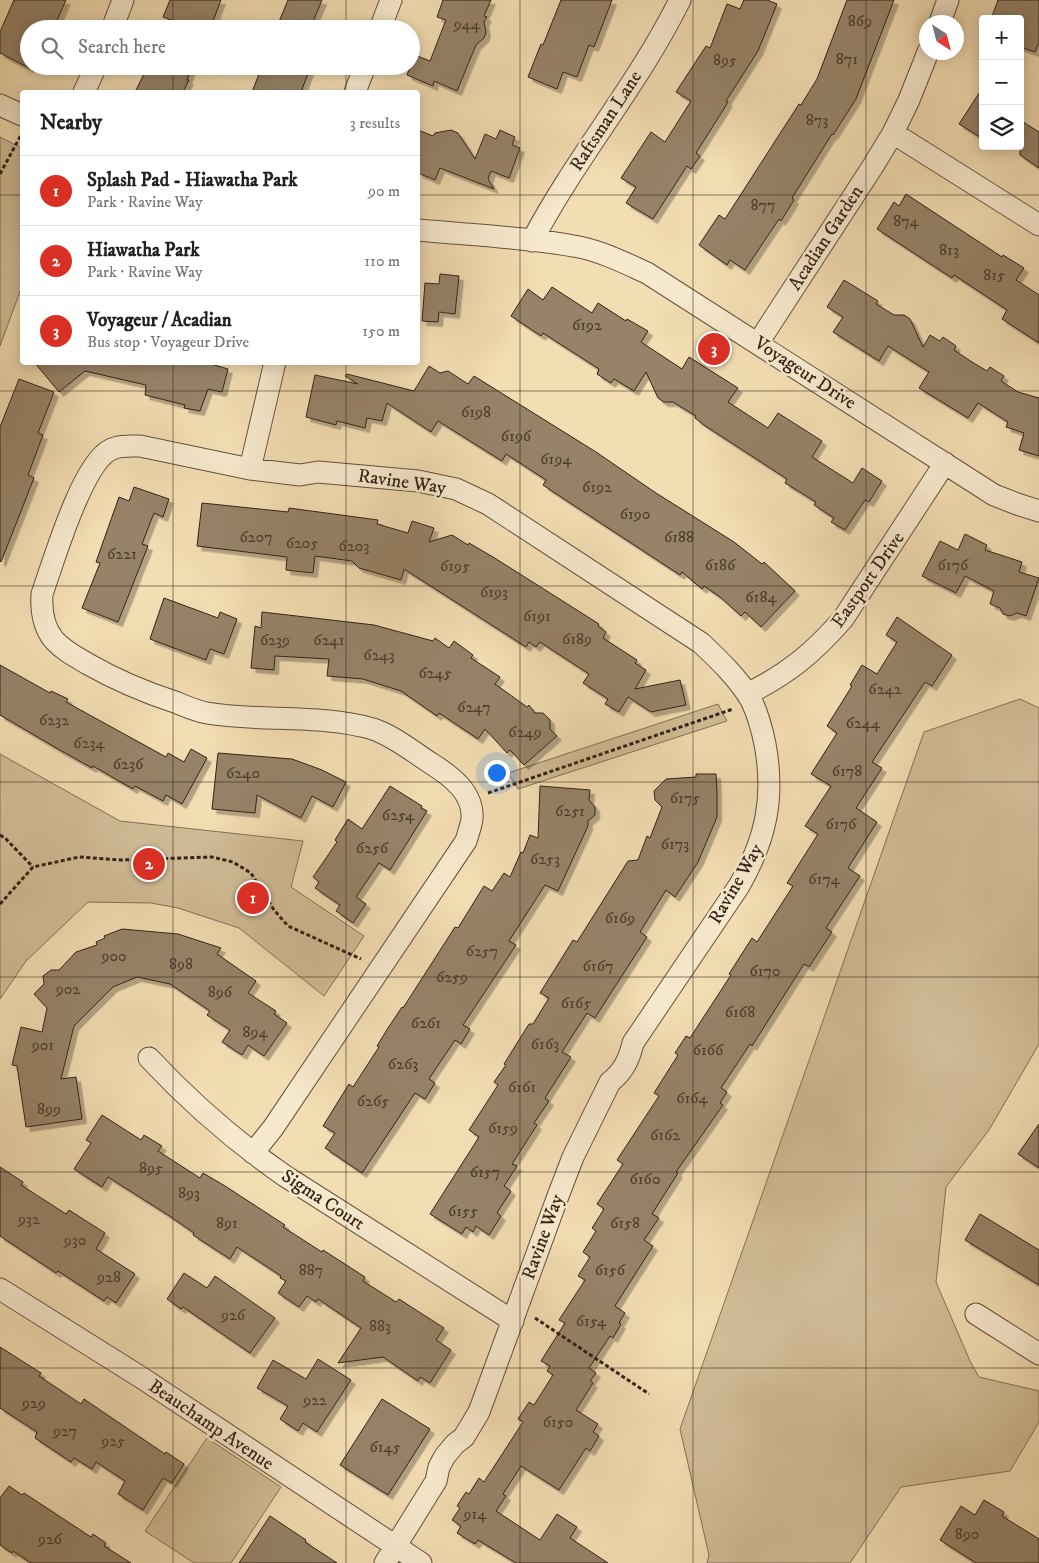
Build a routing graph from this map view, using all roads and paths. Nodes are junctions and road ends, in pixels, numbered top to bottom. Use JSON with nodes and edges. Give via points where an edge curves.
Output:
{"nodes":[{"id":1,"x":123,"y":0,"type":"edge"},
{"id":2,"x":391,"y":0,"type":"edge"},
{"id":3,"x":680,"y":0,"type":"edge"},
{"id":4,"x":948,"y":0,"type":"edge"},
{"id":5,"x":943,"y":15,"type":"edge"},
{"id":6,"x":115,"y":20,"type":"edge"},
{"id":7,"x":383,"y":20,"type":"edge"},
{"id":8,"x":925,"y":60,"type":"edge"},
{"id":9,"x":92,"y":75,"type":"edge"},
{"id":10,"x":362,"y":75,"type":"edge"},
{"id":11,"x":85,"y":90,"type":"edge"},
{"id":12,"x":356,"y":90,"type":"edge"},
{"id":13,"x":0,"y":105,"type":"edge"},
{"id":14,"x":20,"y":114,"type":"edge"},
{"id":15,"x":894,"y":133,"type":"junction"},
{"id":16,"x":20,"y":136,"type":"edge"},
{"id":17,"x":0,"y":174,"type":"edge"},
{"id":18,"x":1039,"y":225,"type":"edge"},
{"id":19,"x":420,"y":230,"type":"edge"},
{"id":20,"x":532,"y":241,"type":"junction"},
{"id":21,"x":758,"y":342,"type":"junction"},
{"id":22,"x":274,"y":365,"type":"edge"},
{"id":23,"x":945,"y":464,"type":"junction"},
{"id":24,"x":250,"y":469,"type":"junction"},
{"id":25,"x":1039,"y":511,"type":"edge"},
{"id":26,"x":749,"y":698,"type":"junction"},
{"id":27,"x":469,"y":800,"type":"junction"},
{"id":28,"x":0,"y":835,"type":"edge"},
{"id":29,"x":33,"y":866,"type":"junction"},
{"id":30,"x":0,"y":897,"type":"edge"},
{"id":31,"x":4,"y":900,"type":"junction"},
{"id":32,"x":0,"y":904,"type":"edge"},
{"id":33,"x":376,"y":974,"type":"junction"},
{"id":34,"x":150,"y":1058,"type":"dead end"},
{"id":35,"x":253,"y":1153,"type":"junction"},
{"id":36,"x":0,"y":1289,"type":"edge"},
{"id":37,"x":515,"y":1314,"type":"junction"},
{"id":38,"x":976,"y":1314,"type":"dead end"},
{"id":39,"x":1039,"y":1354,"type":"edge"},
{"id":40,"x":649,"y":1394,"type":"dead end"},
{"id":41,"x":390,"y":1554,"type":"edge"},
{"id":42,"x":421,"y":1563,"type":"edge"}],
"edges":[{"from":1,"to":6,"type":"street"},
{"from":2,"to":7,"type":"street"},
{"from":3,"to":20,"type":"street","name":"Raftsman Lane"},
{"from":4,"to":5,"type":"street"},
{"from":8,"to":15,"type":"street","name":"Acadian Garden"},
{"from":9,"to":11,"type":"street"},
{"from":10,"to":12,"type":"street"},
{"from":13,"to":14,"type":"street"},
{"from":15,"to":18,"type":"street"},
{"from":15,"to":21,"type":"street","name":"Acadian Garden"},
{"from":16,"to":17,"type":"path"},
{"from":19,"to":20,"type":"street","name":"Voyageur Drive"},
{"from":20,"to":21,"type":"street","name":"Voyageur Drive","via":[[580,247],[617,259],[647,273]]},
{"from":21,"to":23,"type":"street","name":"Voyageur Drive"},
{"from":22,"to":24,"type":"street"},
{"from":23,"to":25,"type":"street","name":"Voyageur Drive","via":[[994,495]]},
{"from":23,"to":26,"type":"street","name":"Eastport Drive","via":[[844,619],[800,662]]},
{"from":24,"to":26,"type":"street","name":"Ravine Way","via":[[418,481],[456,489],[488,504],[684,630],[716,657]]},
{"from":24,"to":27,"type":"street","name":"Ravine Way","via":[[140,446],[109,450],[92,467],[81,488],[42,594],[42,608],[53,639],[65,651],[121,682],[205,712],[338,722],[373,729],[439,768],[460,785]]},
{"from":26,"to":27,"type":"path"},
{"from":26,"to":37,"type":"street","name":"Ravine Way","via":[[762,729],[769,770],[768,813],[762,837],[739,886],[633,1043],[624,1068],[610,1082],[570,1165]]},
{"from":27,"to":33,"type":"street","via":[[472,820],[466,841]]},
{"from":28,"to":29,"type":"path"},
{"from":29,"to":31,"type":"path"},
{"from":29,"to":33,"type":"path","via":[[78,857],[120,860],[212,857],[233,862],[251,873],[288,926],[365,961]]},
{"from":30,"to":31,"type":"path"},
{"from":31,"to":32,"type":"path"},
{"from":33,"to":35,"type":"street"},
{"from":34,"to":35,"type":"street","name":"Sigma Court","via":[[177,1088]]},
{"from":35,"to":37,"type":"street","name":"Sigma Court","via":[[310,1192]]},
{"from":36,"to":41,"type":"street","name":"Beauchamp Avenue","via":[[142,1378]]},
{"from":37,"to":40,"type":"path"},
{"from":37,"to":41,"type":"street","name":"Ravine Way","via":[[479,1412],[464,1437],[439,1467],[436,1481]]},
{"from":38,"to":39,"type":"street"},
{"from":41,"to":42,"type":"street","name":"Beauchamp Avenue"}]}
